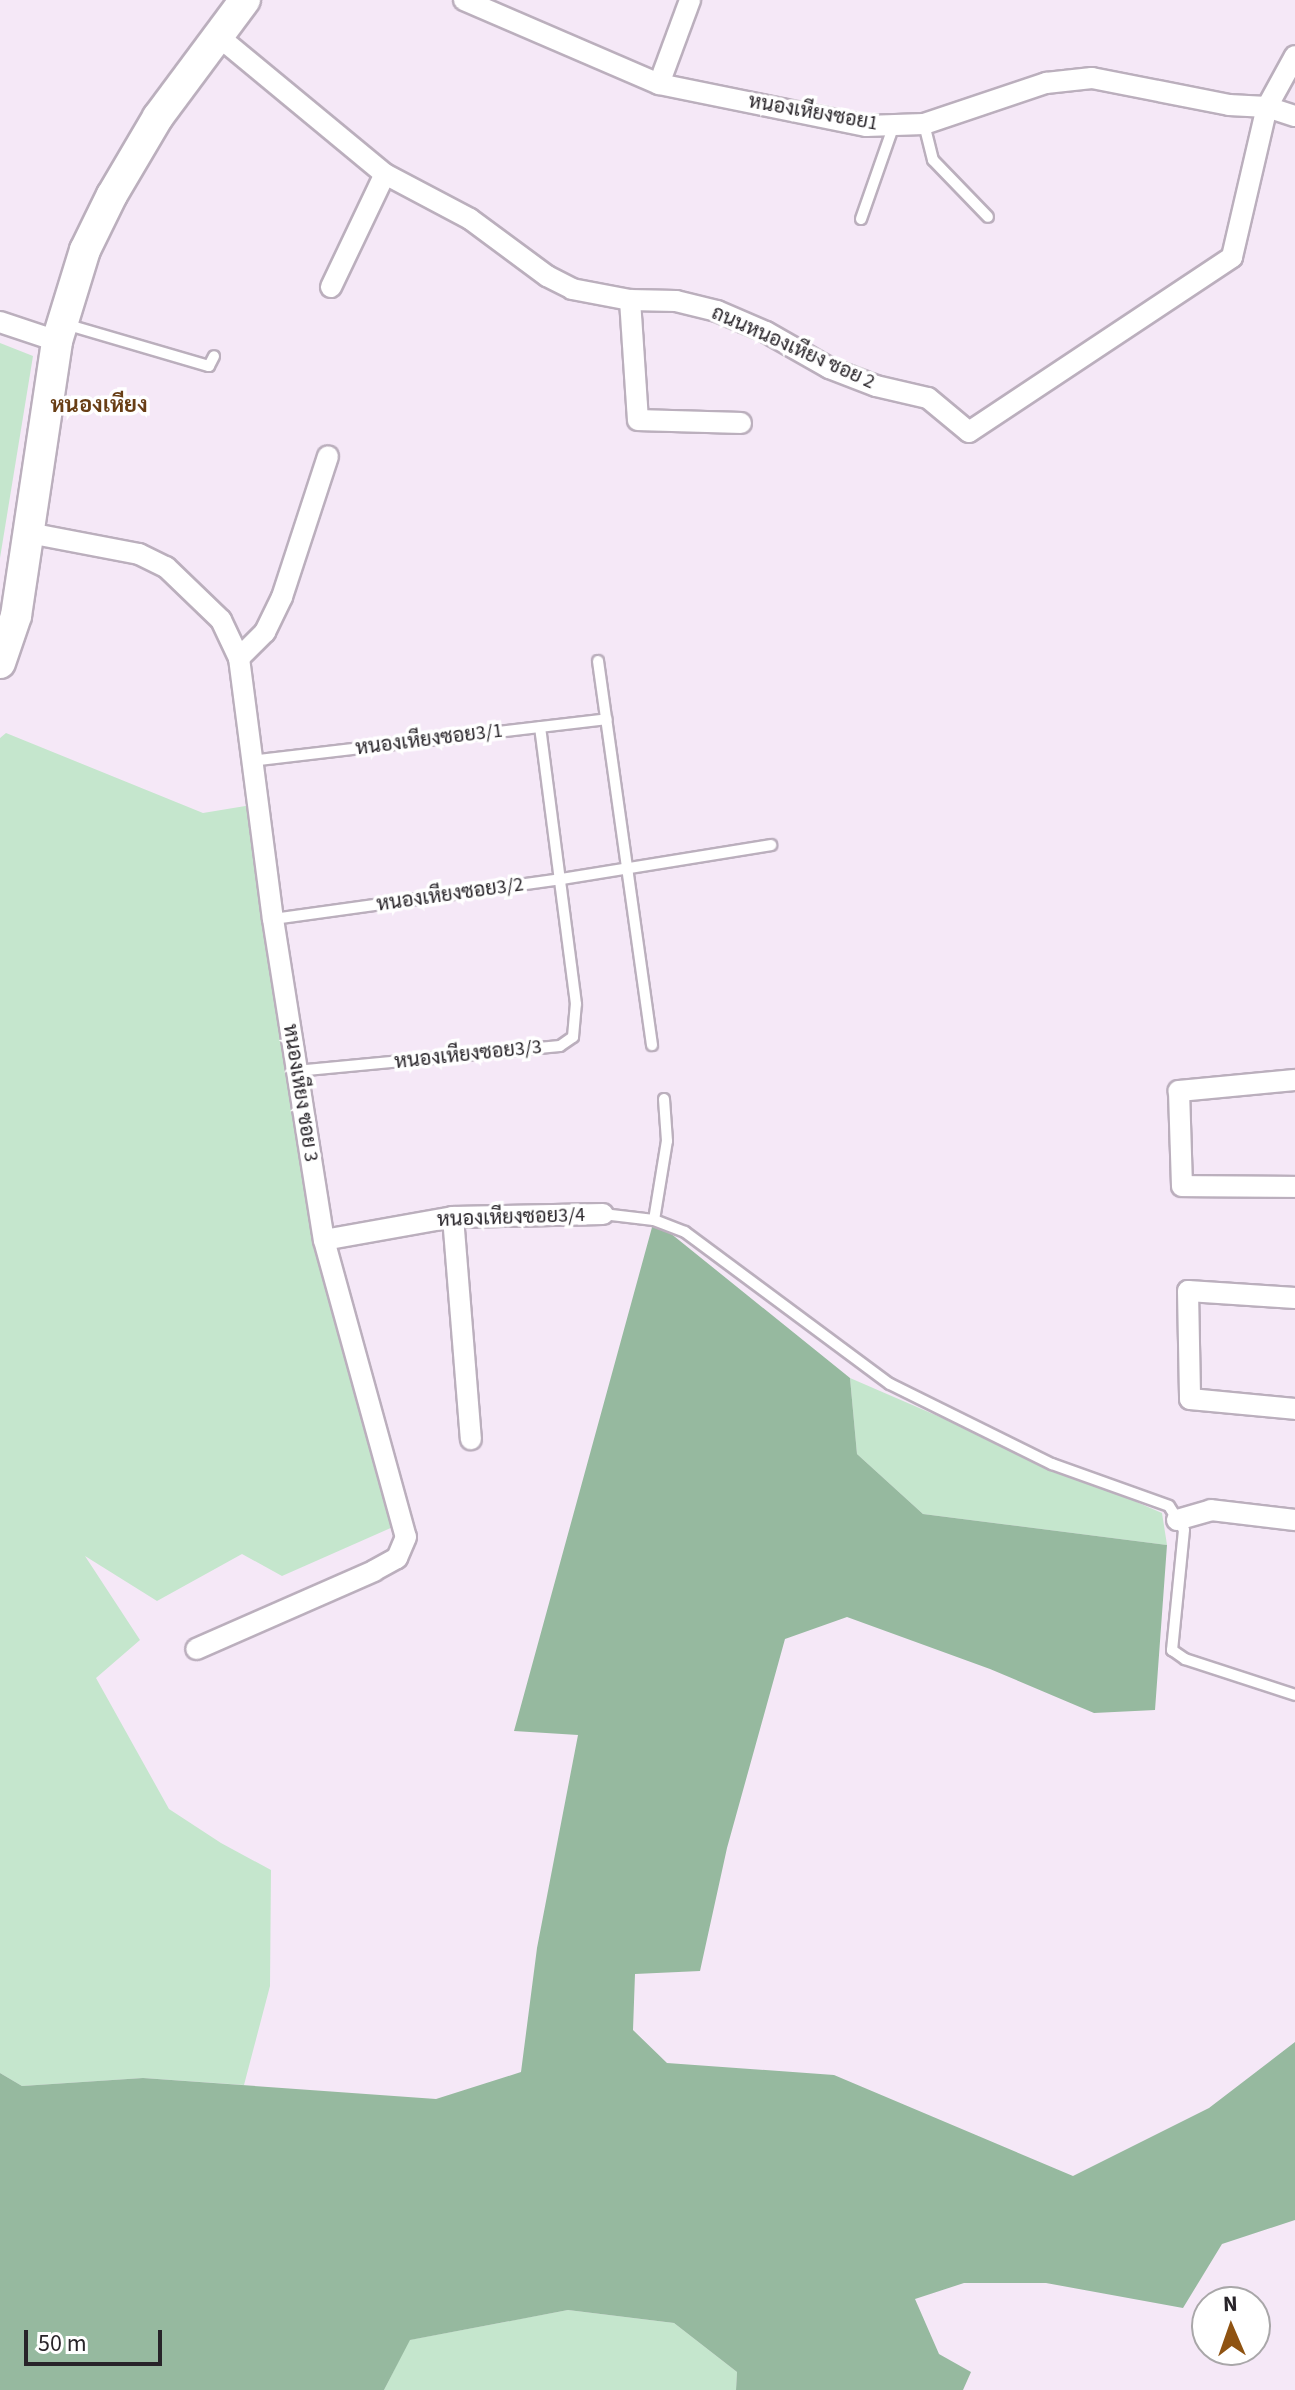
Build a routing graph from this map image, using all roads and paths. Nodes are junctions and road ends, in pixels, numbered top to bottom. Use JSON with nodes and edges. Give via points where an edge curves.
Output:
{"nodes":[{"id":1,"x":245,"y":0,"type":"edge"},
{"id":2,"x":464,"y":0,"type":"edge"},
{"id":3,"x":690,"y":0,"type":"edge"},
{"id":4,"x":218,"y":36,"type":"junction"},
{"id":5,"x":1295,"y":56,"type":"edge"},
{"id":6,"x":659,"y":84,"type":"junction"},
{"id":7,"x":1267,"y":107,"type":"junction"},
{"id":8,"x":1295,"y":116,"type":"edge"},
{"id":9,"x":924,"y":124,"type":"junction"},
{"id":10,"x":894,"y":125,"type":"junction"},
{"id":11,"x":385,"y":174,"type":"junction"},
{"id":12,"x":988,"y":217,"type":"dead end"},
{"id":13,"x":861,"y":219,"type":"dead end"},
{"id":14,"x":331,"y":287,"type":"dead end"},
{"id":15,"x":630,"y":300,"type":"junction"},
{"id":16,"x":0,"y":322,"type":"edge"},
{"id":17,"x":60,"y":332,"type":"junction"},
{"id":18,"x":214,"y":356,"type":"dead end"},
{"id":19,"x":741,"y":423,"type":"dead end"},
{"id":20,"x":328,"y":456,"type":"dead end"},
{"id":21,"x":29,"y":533,"type":"junction"},
{"id":22,"x":22,"y":563,"type":"junction"},
{"id":23,"x":0,"y":609,"type":"edge"},
{"id":24,"x":239,"y":658,"type":"junction"},
{"id":25,"x":598,"y":661,"type":"dead end"},
{"id":26,"x":0,"y":663,"type":"edge"},
{"id":27,"x":607,"y":719,"type":"junction"},
{"id":28,"x":540,"y":727,"type":"junction"},
{"id":29,"x":251,"y":761,"type":"junction"},
{"id":30,"x":771,"y":845,"type":"dead end"},
{"id":31,"x":627,"y":868,"type":"junction"},
{"id":32,"x":562,"y":879,"type":"junction"},
{"id":33,"x":273,"y":919,"type":"junction"},
{"id":34,"x":652,"y":1045,"type":"dead end"},
{"id":35,"x":296,"y":1071,"type":"junction"},
{"id":36,"x":1295,"y":1080,"type":"edge"},
{"id":37,"x":664,"y":1099,"type":"dead end"},
{"id":38,"x":1295,"y":1187,"type":"edge"},
{"id":39,"x":603,"y":1214,"type":"joint"},
{"id":40,"x":453,"y":1217,"type":"junction"},
{"id":41,"x":654,"y":1220,"type":"junction"},
{"id":42,"x":324,"y":1240,"type":"junction"},
{"id":43,"x":1295,"y":1298,"type":"edge"},
{"id":44,"x":1295,"y":1409,"type":"edge"},
{"id":45,"x":471,"y":1439,"type":"dead end"},
{"id":46,"x":1177,"y":1520,"type":"junction"},
{"id":47,"x":1295,"y":1520,"type":"edge"},
{"id":48,"x":196,"y":1649,"type":"dead end"},
{"id":49,"x":1295,"y":1695,"type":"edge"}],
"edges":[{"from":1,"to":4,"type":"main road"},
{"from":2,"to":6,"type":"street","name":"หนองเหียงซอย1"},
{"from":3,"to":6,"type":"street"},
{"from":4,"to":11,"type":"street","name":"ถนนหนองเหียง ซอย 2"},
{"from":4,"to":17,"type":"main road","via":[[158,117],[112,195],[85,250]]},
{"from":5,"to":7,"type":"street"},
{"from":6,"to":10,"type":"street","name":"หนองเหียงซอย1","via":[[866,126]]},
{"from":7,"to":8,"type":"street","name":"หนองเหียงซอย1"},
{"from":7,"to":9,"type":"street","name":"หนองเหียงซอย1","via":[[1229,105],[1092,78],[1046,83]]},
{"from":7,"to":15,"type":"street","name":"ถนนหนองเหียง ซอย 2","via":[[1232,257],[969,432],[928,398],[829,368],[717,311],[676,301]]},
{"from":9,"to":10,"type":"street","name":"หนองเหียงซอย1"},
{"from":9,"to":12,"type":"lane","via":[[933,160]]},
{"from":10,"to":13,"type":"lane"},
{"from":11,"to":14,"type":"street"},
{"from":11,"to":15,"type":"street","name":"ถนนหนองเหียง ซอย 2","via":[[470,219],[572,289]]},
{"from":15,"to":19,"type":"street","via":[[638,420]]},
{"from":16,"to":17,"type":"street"},
{"from":17,"to":18,"type":"lane","via":[[209,366]]},
{"from":17,"to":21,"type":"main road"},
{"from":20,"to":24,"type":"street","via":[[282,597],[265,632]]},
{"from":21,"to":22,"type":"main road"},
{"from":21,"to":24,"type":"street","name":"หนองเหียง ซอย 3","via":[[139,554],[166,567],[221,620]]},
{"from":22,"to":23,"type":"main road"},
{"from":22,"to":26,"type":"main road","via":[[16,616]]},
{"from":24,"to":29,"type":"street","name":"หนองเหียง ซอย 3"},
{"from":25,"to":27,"type":"lane"},
{"from":27,"to":28,"type":"lane","name":"หนองเหียงซอย3/1"},
{"from":27,"to":31,"type":"lane"},
{"from":28,"to":29,"type":"lane","name":"หนองเหียงซอย3/1"},
{"from":28,"to":32,"type":"lane"},
{"from":29,"to":33,"type":"street","name":"หนองเหียง ซอย 3"},
{"from":30,"to":31,"type":"lane","name":"หนองเหียงซอย3/2"},
{"from":31,"to":32,"type":"lane","name":"หนองเหียงซอย3/2"},
{"from":31,"to":34,"type":"lane"},
{"from":32,"to":33,"type":"lane","name":"หนองเหียงซอย3/2"},
{"from":32,"to":35,"type":"lane","name":"หนองเหียงซอย3/3","via":[[576,1004],[570,1042],[469,1057]]},
{"from":33,"to":35,"type":"street","name":"หนองเหียง ซอย 3"},
{"from":35,"to":42,"type":"street","name":"หนองเหียง ซอย 3"},
{"from":36,"to":38,"type":"street","via":[[1179,1091],[1182,1186]]},
{"from":37,"to":41,"type":"lane","via":[[667,1141]]},
{"from":39,"to":40,"type":"street","name":"หนองเหียงซอย3/4"},
{"from":39,"to":41,"type":"lane"},
{"from":40,"to":42,"type":"street","name":"หนองเหียงซอย3/4"},
{"from":40,"to":45,"type":"street"},
{"from":41,"to":46,"type":"lane","via":[[685,1232],[890,1384],[1052,1464],[1169,1506]]},
{"from":42,"to":48,"type":"street","name":"หนองเหียง ซอย 3","via":[[405,1545],[397,1558],[374,1571]]},
{"from":43,"to":44,"type":"street","via":[[1188,1291],[1190,1399]]},
{"from":46,"to":47,"type":"street","via":[[1211,1510]]},
{"from":46,"to":49,"type":"lane","via":[[1184,1530],[1172,1650]]}]}
